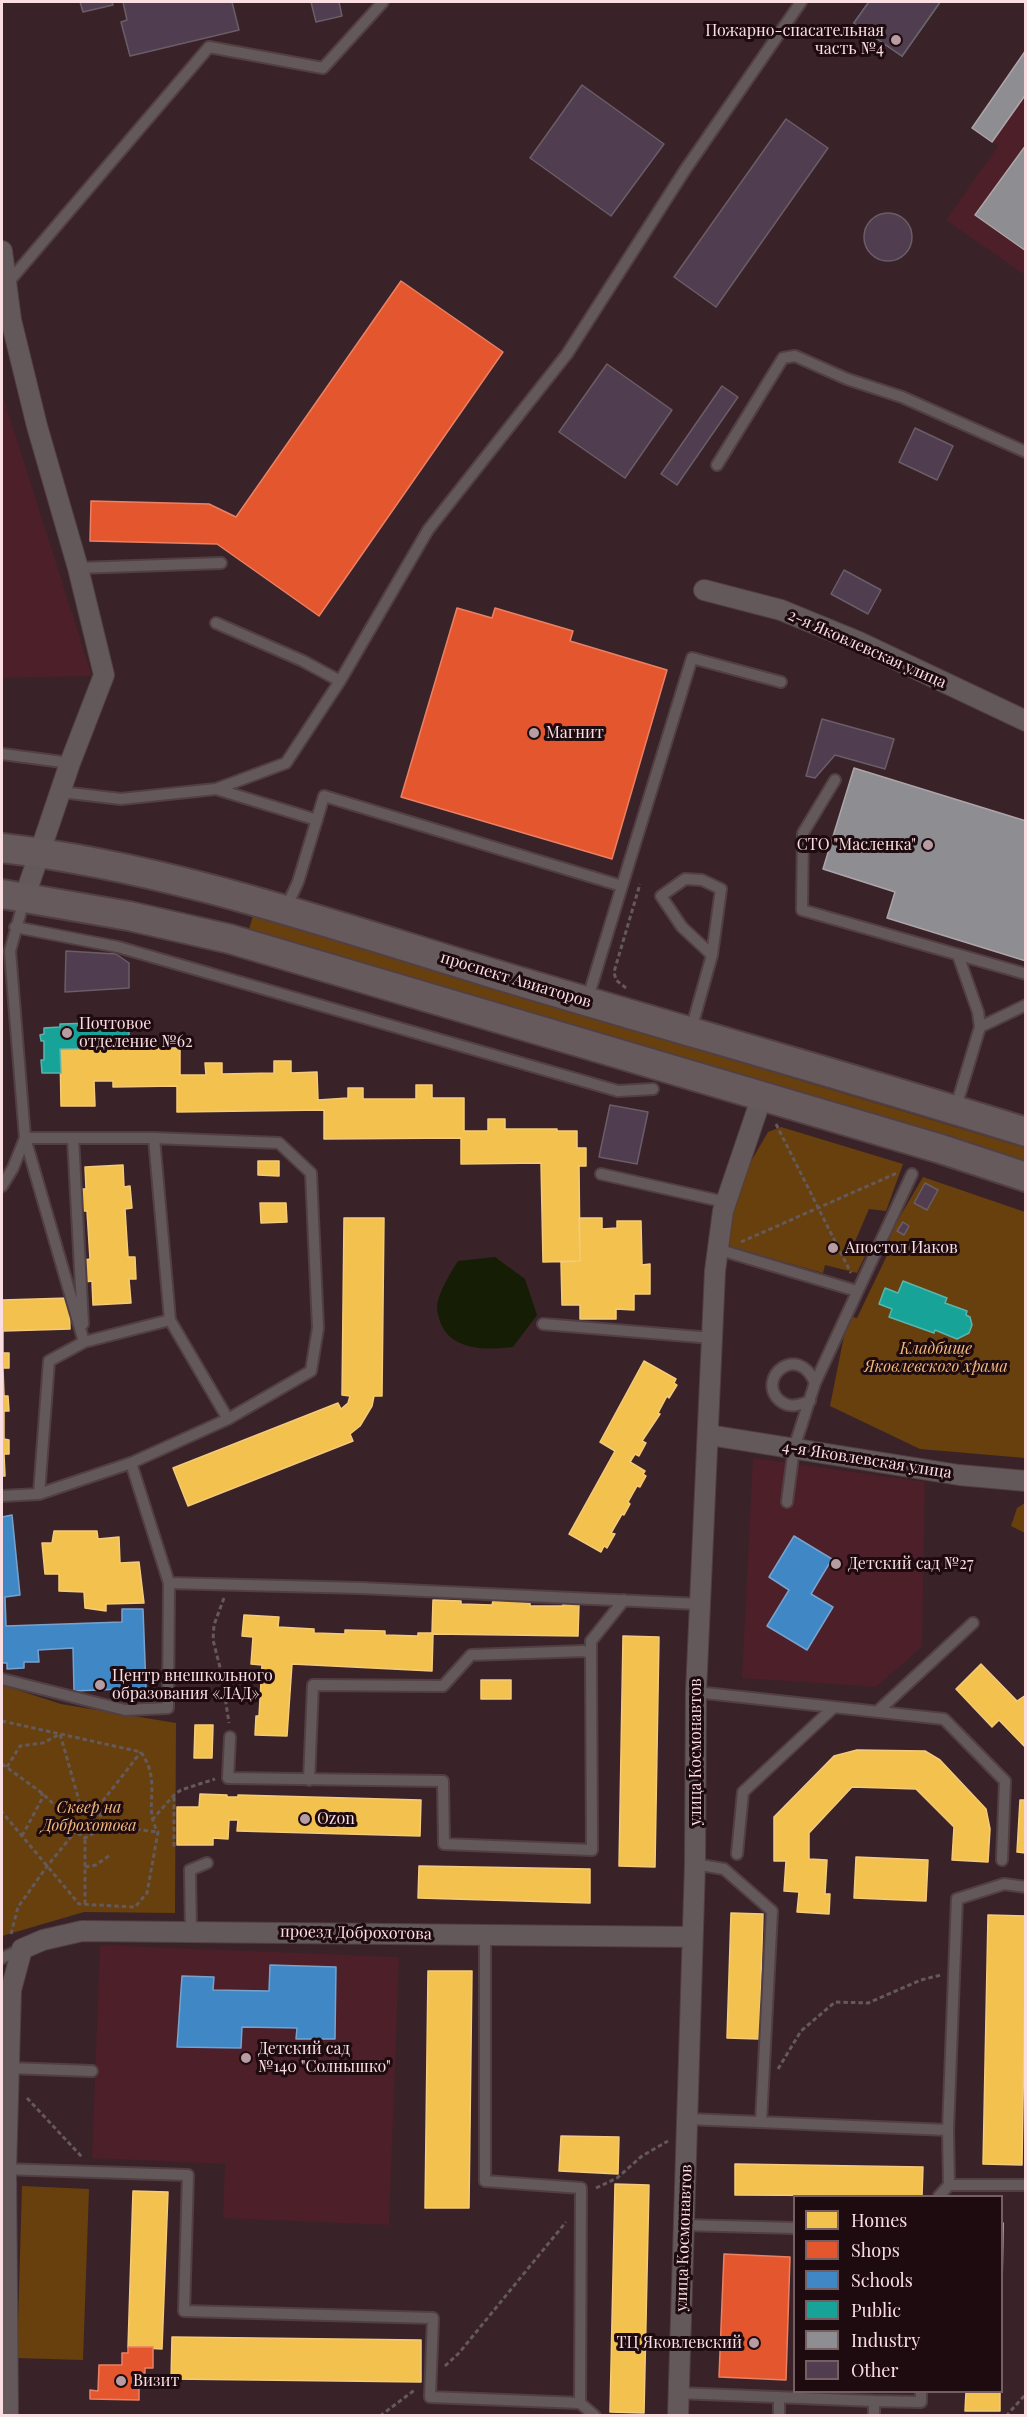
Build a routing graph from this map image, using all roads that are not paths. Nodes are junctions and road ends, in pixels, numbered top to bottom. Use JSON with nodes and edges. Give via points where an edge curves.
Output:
{"nodes":[{"id":1,"x":383,"y":2,"type":"edge"},
{"id":2,"x":801,"y":2,"type":"edge"},
{"id":3,"x":2,"y":251,"type":"edge"},
{"id":4,"x":6,"y":285,"type":"junction"},
{"id":5,"x":1026,"y":452,"type":"edge"},
{"id":6,"x":717,"y":465,"type":"dead end"},
{"id":7,"x":221,"y":563,"type":"dead end"},
{"id":8,"x":78,"y":568,"type":"junction"},
{"id":9,"x":704,"y":590,"type":"dead end"},
{"id":10,"x":216,"y":623,"type":"dead end"},
{"id":11,"x":340,"y":681,"type":"junction"},
{"id":12,"x":781,"y":682,"type":"dead end"},
{"id":13,"x":1026,"y":721,"type":"edge"},
{"id":14,"x":2,"y":754,"type":"edge"},
{"id":15,"x":70,"y":763,"type":"junction"},
{"id":16,"x":835,"y":780,"type":"dead end"},
{"id":17,"x":216,"y":789,"type":"junction"},
{"id":18,"x":61,"y":792,"type":"junction"},
{"id":19,"x":317,"y":819,"type":"junction"},
{"id":20,"x":2,"y":848,"type":"edge"},
{"id":21,"x":40,"y":853,"type":"junction"},
{"id":22,"x":622,"y":886,"type":"junction"},
{"id":23,"x":13,"y":895,"type":"edge"},
{"id":24,"x":285,"y":911,"type":"junction"},
{"id":25,"x":15,"y":927,"type":"junction"},
{"id":26,"x":6,"y":951,"type":"edge"},
{"id":27,"x":712,"y":955,"type":"junction"},
{"id":28,"x":958,"y":955,"type":"junction"},
{"id":29,"x":1026,"y":975,"type":"edge"},
{"id":30,"x":587,"y":1002,"type":"junction"},
{"id":31,"x":1026,"y":1005,"type":"edge"},
{"id":32,"x":980,"y":1027,"type":"junction"},
{"id":33,"x":691,"y":1033,"type":"junction"},
{"id":34,"x":653,"y":1089,"type":"dead end"},
{"id":35,"x":762,"y":1096,"type":"junction"},
{"id":36,"x":955,"y":1110,"type":"junction"},
{"id":37,"x":1026,"y":1132,"type":"edge"},
{"id":38,"x":25,"y":1138,"type":"junction"},
{"id":39,"x":73,"y":1138,"type":"junction"},
{"id":40,"x":154,"y":1138,"type":"junction"},
{"id":41,"x":7,"y":1168,"type":"edge"},
{"id":42,"x":601,"y":1174,"type":"dead end"},
{"id":43,"x":912,"y":1174,"type":"dead end"},
{"id":44,"x":1026,"y":1177,"type":"edge"},
{"id":45,"x":2,"y":1186,"type":"edge"},
{"id":46,"x":725,"y":1202,"type":"junction"},
{"id":47,"x":720,"y":1250,"type":"junction"},
{"id":48,"x":857,"y":1291,"type":"junction"},
{"id":49,"x":170,"y":1320,"type":"junction"},
{"id":50,"x":543,"y":1324,"type":"dead end"},
{"id":51,"x":712,"y":1338,"type":"junction"},
{"id":52,"x":84,"y":1342,"type":"junction"},
{"id":53,"x":815,"y":1383,"type":"junction"},
{"id":54,"x":810,"y":1401,"type":"junction"},
{"id":55,"x":228,"y":1419,"type":"junction"},
{"id":56,"x":709,"y":1435,"type":"junction"},
{"id":57,"x":794,"y":1448,"type":"junction"},
{"id":58,"x":131,"y":1463,"type":"junction"},
{"id":59,"x":1026,"y":1481,"type":"edge"},
{"id":60,"x":39,"y":1494,"type":"junction"},
{"id":61,"x":2,"y":1496,"type":"edge"},
{"id":62,"x":787,"y":1502,"type":"dead end"},
{"id":63,"x":169,"y":1583,"type":"junction"},
{"id":64,"x":624,"y":1600,"type":"junction"},
{"id":65,"x":699,"y":1604,"type":"junction"},
{"id":66,"x":973,"y":1623,"type":"dead end"},
{"id":67,"x":591,"y":1654,"type":"junction"},
{"id":68,"x":2,"y":1679,"type":"edge"},
{"id":69,"x":696,"y":1692,"type":"junction"},
{"id":70,"x":834,"y":1707,"type":"junction"},
{"id":71,"x":878,"y":1711,"type":"junction"},
{"id":72,"x":230,"y":1737,"type":"road end"},
{"id":73,"x":309,"y":1780,"type":"junction"},
{"id":74,"x":737,"y":1854,"type":"dead end"},
{"id":75,"x":1002,"y":1860,"type":"dead end"},
{"id":76,"x":207,"y":1863,"type":"dead end"},
{"id":77,"x":695,"y":1864,"type":"junction"},
{"id":78,"x":1026,"y":1887,"type":"edge"},
{"id":79,"x":191,"y":1932,"type":"junction"},
{"id":80,"x":485,"y":1936,"type":"junction"},
{"id":81,"x":692,"y":1937,"type":"junction"},
{"id":82,"x":10,"y":1955,"type":"edge"},
{"id":83,"x":92,"y":2071,"type":"dead end"},
{"id":84,"x":9,"y":2073,"type":"junction"},
{"id":85,"x":760,"y":2122,"type":"junction"},
{"id":86,"x":688,"y":2125,"type":"junction"},
{"id":87,"x":948,"y":2130,"type":"junction"},
{"id":88,"x":4,"y":2169,"type":"edge"},
{"id":89,"x":949,"y":2185,"type":"junction"},
{"id":90,"x":1026,"y":2185,"type":"edge"},
{"id":91,"x":940,"y":2195,"type":"edge"},
{"id":92,"x":684,"y":2225,"type":"junction"},
{"id":93,"x":793,"y":2228,"type":"edge"},
{"id":94,"x":678,"y":2393,"type":"junction"},
{"id":95,"x":921,"y":2393,"type":"edge"},
{"id":96,"x":802,"y":2395,"type":"edge"},
{"id":97,"x":779,"y":2397,"type":"junction"},
{"id":98,"x":874,"y":2401,"type":"junction"},
{"id":99,"x":580,"y":2403,"type":"junction"},
{"id":100,"x":8,"y":2415,"type":"edge"},
{"id":101,"x":596,"y":2415,"type":"edge"},
{"id":102,"x":678,"y":2415,"type":"edge"},
{"id":103,"x":779,"y":2415,"type":"edge"},
{"id":104,"x":874,"y":2415,"type":"edge"}],
"edges":[{"from":1,"to":4,"type":"lane","via":[[322,68],[209,47]]},
{"from":2,"to":11,"type":"lane","via":[[685,170],[567,354],[428,530]]},
{"from":3,"to":4,"type":"street"},
{"from":4,"to":8,"type":"street","via":[[37,426]]},
{"from":5,"to":6,"type":"lane","via":[[902,397],[795,356],[783,358]]},
{"from":7,"to":8,"type":"lane"},
{"from":8,"to":15,"type":"street","via":[[104,675]]},
{"from":9,"to":13,"type":"street","name":"2-я Яковлевская улица","via":[[781,610],[859,642]]},
{"from":10,"to":11,"type":"lane"},
{"from":11,"to":17,"type":"lane","via":[[286,763]]},
{"from":12,"to":22,"type":"lane","via":[[692,658]]},
{"from":14,"to":15,"type":"lane"},
{"from":15,"to":18,"type":"street"},
{"from":16,"to":28,"type":"lane","via":[[803,833],[802,910]]},
{"from":17,"to":18,"type":"lane","via":[[121,799]]},
{"from":17,"to":19,"type":"lane"},
{"from":18,"to":21,"type":"street"},
{"from":19,"to":22,"type":"lane","via":[[324,796]]},
{"from":19,"to":24,"type":"lane"},
{"from":20,"to":21,"type":"main road","name":"проспект Авиаторов"},
{"from":21,"to":23,"type":"street"},
{"from":21,"to":24,"type":"main road","name":"проспект Авиаторов","via":[[148,875]]},
{"from":22,"to":30,"type":"lane"},
{"from":23,"to":25,"type":"lane"},
{"from":23,"to":35,"type":"main road","via":[[230,939]]},
{"from":24,"to":30,"type":"main road","name":"проспект Авиаторов"},
{"from":25,"to":26,"type":"lane"},
{"from":25,"to":34,"type":"lane","via":[[118,947],[618,1090]]},
{"from":26,"to":38,"type":"lane"},
{"from":27,"to":27,"type":"lane","via":[[722,889],[702,880],[685,879],[661,896],[682,927]]},
{"from":27,"to":33,"type":"lane"},
{"from":28,"to":29,"type":"lane"},
{"from":28,"to":32,"type":"lane"},
{"from":30,"to":33,"type":"main road","name":"проспект Авиаторов"},
{"from":31,"to":32,"type":"lane"},
{"from":32,"to":36,"type":"lane"},
{"from":33,"to":36,"type":"main road","name":"проспект Авиаторов"},
{"from":35,"to":44,"type":"main road"},
{"from":35,"to":46,"type":"street","name":"улица Космонавтов"},
{"from":36,"to":37,"type":"main road","name":"проспект Авиаторов"},
{"from":38,"to":39,"type":"lane"},
{"from":38,"to":41,"type":"lane"},
{"from":38,"to":52,"type":"lane"},
{"from":39,"to":40,"type":"lane"},
{"from":39,"to":52,"type":"lane"},
{"from":40,"to":49,"type":"lane"},
{"from":40,"to":55,"type":"lane","via":[[279,1143],[311,1173],[318,1328],[310,1371]]},
{"from":41,"to":45,"type":"lane"},
{"from":42,"to":46,"type":"lane"},
{"from":43,"to":48,"type":"lane"},
{"from":46,"to":47,"type":"street","name":"улица Космонавтов"},
{"from":47,"to":48,"type":"lane"},
{"from":47,"to":51,"type":"street","name":"улица Космонавтов"},
{"from":48,"to":53,"type":"lane"},
{"from":49,"to":52,"type":"lane"},
{"from":49,"to":55,"type":"lane"},
{"from":50,"to":51,"type":"lane"},
{"from":51,"to":56,"type":"street","name":"улица Космонавтов"},
{"from":52,"to":60,"type":"lane","via":[[49,1361]]},
{"from":53,"to":54,"type":"lane"},
{"from":53,"to":54,"type":"lane","via":[[808,1369],[795,1364],[783,1367],[774,1377],[773,1390],[781,1402],[794,1406]]},
{"from":54,"to":57,"type":"lane"},
{"from":55,"to":58,"type":"lane"},
{"from":56,"to":57,"type":"street","name":"4-я Яковлевская улица"},
{"from":56,"to":65,"type":"street","name":"улица Космонавтов"},
{"from":57,"to":59,"type":"street","name":"4-я Яковлевская улица","via":[[959,1475]]},
{"from":57,"to":62,"type":"lane"},
{"from":58,"to":60,"type":"lane"},
{"from":58,"to":63,"type":"lane"},
{"from":60,"to":61,"type":"lane"},
{"from":63,"to":64,"type":"lane"},
{"from":63,"to":68,"type":"lane","via":[[168,1708],[125,1710]]},
{"from":64,"to":65,"type":"lane"},
{"from":64,"to":67,"type":"lane","via":[[591,1641]]},
{"from":65,"to":69,"type":"street","name":"улица Космонавтов"},
{"from":66,"to":71,"type":"lane"},
{"from":67,"to":73,"type":"lane","via":[[584,1651],[471,1655],[443,1686],[313,1685]]},
{"from":67,"to":73,"type":"lane","via":[[592,1850],[444,1844],[443,1781]]},
{"from":69,"to":70,"type":"lane"},
{"from":69,"to":77,"type":"street","name":"улица Космонавтов"},
{"from":70,"to":71,"type":"lane"},
{"from":70,"to":74,"type":"lane","via":[[743,1792]]},
{"from":71,"to":75,"type":"lane","via":[[944,1719],[1005,1781]]},
{"from":72,"to":73,"type":"lane","via":[[228,1778]]},
{"from":76,"to":79,"type":"lane","via":[[190,1870]]},
{"from":77,"to":81,"type":"street","name":"улица Космонавтов"},
{"from":77,"to":85,"type":"lane","via":[[724,1869],[772,1911]]},
{"from":78,"to":87,"type":"lane","via":[[1004,1884],[957,1899]]},
{"from":79,"to":80,"type":"street","name":"проезд Доброхотова"},
{"from":79,"to":82,"type":"street","name":"проезд Доброхотова","via":[[82,1931],[43,1940]]},
{"from":80,"to":81,"type":"street","name":"проезд Доброхотова"},
{"from":80,"to":99,"type":"lane","via":[[485,2181],[581,2188]]},
{"from":81,"to":86,"type":"street","name":"улица Космонавтов"},
{"from":82,"to":84,"type":"street"},
{"from":83,"to":84,"type":"lane"},
{"from":84,"to":88,"type":"street"},
{"from":85,"to":86,"type":"lane"},
{"from":85,"to":87,"type":"lane"},
{"from":86,"to":92,"type":"street","name":"улица Космонавтов"},
{"from":87,"to":89,"type":"lane"},
{"from":88,"to":99,"type":"lane","via":[[188,2175],[184,2311],[434,2318],[430,2397]]},
{"from":88,"to":100,"type":"street"},
{"from":89,"to":90,"type":"lane"},
{"from":89,"to":91,"type":"lane"},
{"from":92,"to":93,"type":"lane"},
{"from":92,"to":94,"type":"street","name":"улица Космонавтов"},
{"from":94,"to":97,"type":"lane"},
{"from":94,"to":102,"type":"street","name":"улица Космонавтов"},
{"from":95,"to":98,"type":"lane","via":[[921,2402]]},
{"from":96,"to":97,"type":"lane"},
{"from":96,"to":98,"type":"lane"},
{"from":97,"to":103,"type":"lane"},
{"from":98,"to":104,"type":"lane"},
{"from":99,"to":101,"type":"lane"}]}
